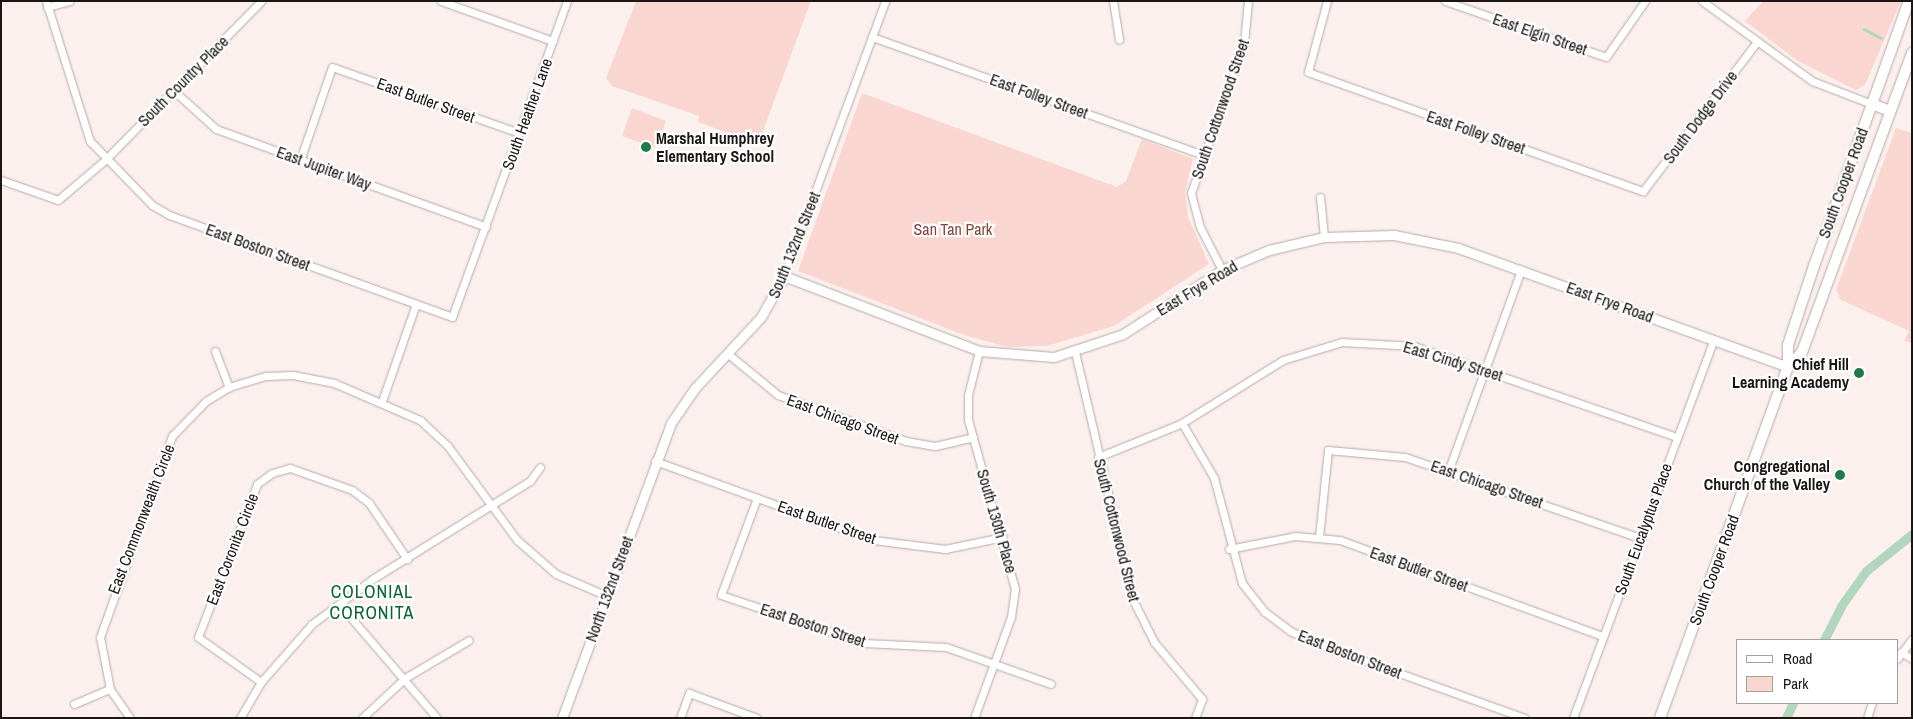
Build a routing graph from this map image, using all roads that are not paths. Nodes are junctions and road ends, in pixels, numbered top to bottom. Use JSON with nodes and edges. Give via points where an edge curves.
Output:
{"nodes":[{"id":1,"x":69,"y":1,"type":"edge"},
{"id":2,"x":261,"y":1,"type":"edge"},
{"id":3,"x":440,"y":1,"type":"edge"},
{"id":4,"x":568,"y":1,"type":"edge"},
{"id":5,"x":885,"y":1,"type":"edge"},
{"id":6,"x":1113,"y":1,"type":"edge"},
{"id":7,"x":1248,"y":1,"type":"edge"},
{"id":8,"x":1327,"y":1,"type":"edge"},
{"id":9,"x":1445,"y":1,"type":"edge"},
{"id":10,"x":1645,"y":1,"type":"edge"},
{"id":11,"x":1702,"y":1,"type":"edge"},
{"id":12,"x":1910,"y":1,"type":"edge"},
{"id":13,"x":46,"y":4,"type":"edge"},
{"id":14,"x":872,"y":37,"type":"junction"},
{"id":15,"x":1118,"y":40,"type":"dead end"},
{"id":16,"x":553,"y":41,"type":"junction"},
{"id":17,"x":1756,"y":43,"type":"junction"},
{"id":18,"x":1912,"y":53,"type":"edge"},
{"id":19,"x":173,"y":90,"type":"junction"},
{"id":20,"x":1872,"y":104,"type":"junction"},
{"id":21,"x":1890,"y":111,"type":"junction"},
{"id":22,"x":520,"y":133,"type":"junction"},
{"id":23,"x":1206,"y":156,"type":"junction"},
{"id":24,"x":105,"y":160,"type":"junction"},
{"id":25,"x":300,"y":160,"type":"junction"},
{"id":26,"x":1,"y":180,"type":"edge"},
{"id":27,"x":1643,"y":191,"type":"joint"},
{"id":28,"x":1320,"y":197,"type":"dead end"},
{"id":29,"x":486,"y":228,"type":"junction"},
{"id":30,"x":1324,"y":237,"type":"junction"},
{"id":31,"x":1222,"y":270,"type":"junction"},
{"id":32,"x":1521,"y":270,"type":"junction"},
{"id":33,"x":784,"y":276,"type":"junction"},
{"id":34,"x":1804,"y":297,"type":"junction"},
{"id":35,"x":1820,"y":302,"type":"junction"},
{"id":36,"x":416,"y":304,"type":"junction"},
{"id":37,"x":1714,"y":339,"type":"junction"},
{"id":38,"x":215,"y":351,"type":"dead end"},
{"id":39,"x":979,"y":351,"type":"junction"},
{"id":40,"x":1075,"y":352,"type":"junction"},
{"id":41,"x":727,"y":353,"type":"junction"},
{"id":42,"x":1788,"y":367,"type":"junction"},
{"id":43,"x":1485,"y":370,"type":"junction"},
{"id":44,"x":229,"y":387,"type":"junction"},
{"id":45,"x":382,"y":401,"type":"junction"},
{"id":46,"x":1182,"y":423,"type":"junction"},
{"id":47,"x":973,"y":437,"type":"junction"},
{"id":48,"x":1677,"y":438,"type":"junction"},
{"id":49,"x":1098,"y":457,"type":"junction"},
{"id":50,"x":656,"y":461,"type":"junction"},
{"id":51,"x":540,"y":467,"type":"dead end"},
{"id":52,"x":1449,"y":470,"type":"junction"},
{"id":53,"x":757,"y":498,"type":"junction"},
{"id":54,"x":490,"y":506,"type":"junction"},
{"id":55,"x":1003,"y":537,"type":"junction"},
{"id":56,"x":1319,"y":537,"type":"junction"},
{"id":57,"x":1640,"y":538,"type":"junction"},
{"id":58,"x":1229,"y":549,"type":"junction"},
{"id":59,"x":407,"y":559,"type":"junction"},
{"id":60,"x":607,"y":596,"type":"junction"},
{"id":61,"x":340,"y":605,"type":"junction"},
{"id":62,"x":1603,"y":636,"type":"junction"},
{"id":63,"x":1912,"y":638,"type":"edge"},
{"id":64,"x":469,"y":640,"type":"dead end"},
{"id":65,"x":1901,"y":652,"type":"junction"},
{"id":66,"x":1898,"y":657,"type":"edge"},
{"id":67,"x":1912,"y":659,"type":"edge"},
{"id":68,"x":996,"y":663,"type":"junction"},
{"id":69,"x":405,"y":678,"type":"junction"},
{"id":70,"x":261,"y":682,"type":"junction"},
{"id":71,"x":1051,"y":684,"type":"dead end"},
{"id":72,"x":110,"y":689,"type":"junction"},
{"id":73,"x":74,"y":704,"type":"dead end"},
{"id":74,"x":1872,"y":704,"type":"edge"},
{"id":75,"x":130,"y":718,"type":"edge"},
{"id":76,"x":240,"y":718,"type":"edge"},
{"id":77,"x":362,"y":718,"type":"edge"},
{"id":78,"x":437,"y":718,"type":"edge"},
{"id":79,"x":562,"y":718,"type":"edge"},
{"id":80,"x":680,"y":718,"type":"edge"},
{"id":81,"x":758,"y":718,"type":"edge"},
{"id":82,"x":974,"y":718,"type":"edge"},
{"id":83,"x":1196,"y":718,"type":"edge"},
{"id":84,"x":1524,"y":718,"type":"edge"},
{"id":85,"x":1573,"y":718,"type":"edge"},
{"id":86,"x":1660,"y":718,"type":"edge"},
{"id":87,"x":1867,"y":718,"type":"edge"}],
"edges":[{"from":1,"to":13,"type":"street"},
{"from":2,"to":19,"type":"street","name":"South Country Place"},
{"from":3,"to":16,"type":"street"},
{"from":4,"to":16,"type":"street","name":"South Heather Lane"},
{"from":5,"to":14,"type":"street","name":"South 132nd Street"},
{"from":6,"to":15,"type":"street"},
{"from":7,"to":23,"type":"street","name":"South Cottonwood Street","via":[[1244,43]]},
{"from":8,"to":27,"type":"street","name":"East Folley Street","via":[[1308,72]]},
{"from":9,"to":10,"type":"street","name":"East Elgin Street","via":[[1606,57]]},
{"from":11,"to":17,"type":"street"},
{"from":12,"to":20,"type":"main road","name":"South Cooper Road"},
{"from":13,"to":24,"type":"street","name":"East Boston Street","via":[[84,127]]},
{"from":14,"to":23,"type":"street","name":"East Folley Street"},
{"from":14,"to":33,"type":"street","name":"South 132nd Street"},
{"from":16,"to":22,"type":"street","name":"South Heather Lane"},
{"from":17,"to":20,"type":"street","via":[[1812,81]]},
{"from":17,"to":27,"type":"street","name":"South Dodge Drive"},
{"from":18,"to":21,"type":"main road","name":"South Cooper Road"},
{"from":19,"to":24,"type":"street","name":"South Country Place"},
{"from":19,"to":25,"type":"street","name":"East Jupiter Way","via":[[216,128]]},
{"from":20,"to":21,"type":"main road"},
{"from":20,"to":34,"type":"main road","name":"South Cooper Road"},
{"from":21,"to":35,"type":"main road","name":"South Cooper Road"},
{"from":22,"to":25,"type":"street","name":"East Butler Street","via":[[332,67]]},
{"from":22,"to":29,"type":"street","name":"South Heather Lane"},
{"from":23,"to":31,"type":"street","name":"South Cottonwood Street","via":[[1191,193],[1200,227]]},
{"from":24,"to":26,"type":"street","via":[[58,200]]},
{"from":24,"to":36,"type":"street","name":"East Boston Street","via":[[169,216]]},
{"from":25,"to":29,"type":"street","name":"East Jupiter Way"},
{"from":28,"to":30,"type":"street"},
{"from":29,"to":36,"type":"street","name":"East Boston Street","via":[[452,317]]},
{"from":30,"to":31,"type":"street","name":"East Frye Road","via":[[1276,248]]},
{"from":30,"to":32,"type":"street","name":"East Frye Road","via":[[1412,237]]},
{"from":31,"to":40,"type":"street","name":"East Frye Road","via":[[1122,334]]},
{"from":32,"to":37,"type":"street","name":"East Frye Road"},
{"from":32,"to":43,"type":"street"},
{"from":33,"to":39,"type":"street","name":"East Frye Road"},
{"from":33,"to":41,"type":"street","name":"South 132nd Street","via":[[761,317]]},
{"from":34,"to":35,"type":"main road"},
{"from":34,"to":42,"type":"main road","name":"South Cooper Road","via":[[1788,345]]},
{"from":35,"to":42,"type":"main road","name":"South Cooper Road","via":[[1802,352]]},
{"from":36,"to":45,"type":"street"},
{"from":37,"to":42,"type":"street","name":"East Frye Road"},
{"from":37,"to":48,"type":"street","name":"South Eucalyptus Place"},
{"from":38,"to":44,"type":"street"},
{"from":39,"to":40,"type":"street","name":"East Frye Road","via":[[1031,357]]},
{"from":39,"to":47,"type":"street","name":"South 130th Place","via":[[968,395]]},
{"from":40,"to":49,"type":"street","name":"South Cottonwood Street"},
{"from":41,"to":47,"type":"street","name":"East Chicago Street","via":[[778,395],[906,441],[935,446]]},
{"from":41,"to":50,"type":"street","name":"South 132nd Street","via":[[679,410]]},
{"from":42,"to":86,"type":"main road","name":"South Cooper Road"},
{"from":43,"to":46,"type":"street","name":"East Cindy Street","via":[[1414,346],[1342,342],[1283,360]]},
{"from":43,"to":48,"type":"street","name":"East Cindy Street"},
{"from":43,"to":52,"type":"street"},
{"from":44,"to":45,"type":"street","name":"East Commonwealth Circle","via":[[266,376],[293,375],[334,383]]},
{"from":44,"to":72,"type":"street","name":"East Commonwealth Circle","via":[[206,401],[172,436],[105,614],[100,637]]},
{"from":45,"to":54,"type":"street","name":"East Commonwealth Circle","via":[[420,420],[447,444]]},
{"from":46,"to":49,"type":"street","name":"East Cindy Street"},
{"from":46,"to":58,"type":"street","name":"East Boston Street","via":[[1214,478]]},
{"from":47,"to":55,"type":"street","name":"South 130th Place"},
{"from":48,"to":57,"type":"street","name":"South Eucalyptus Place"},
{"from":49,"to":83,"type":"street","name":"South Cottonwood Street","via":[[1132,600],[1154,642],[1202,698]]},
{"from":50,"to":53,"type":"street","name":"East Butler Street"},
{"from":50,"to":60,"type":"street","name":"North 132nd Street"},
{"from":51,"to":54,"type":"street","via":[[530,481]]},
{"from":52,"to":56,"type":"street","name":"East Chicago Street","via":[[1405,456],[1328,450]]},
{"from":52,"to":57,"type":"street","name":"East Chicago Street"},
{"from":53,"to":55,"type":"street","name":"East Butler Street","via":[[893,544],[945,550]]},
{"from":53,"to":68,"type":"street","name":"East Boston Street","via":[[721,595],[864,644],[946,647]]},
{"from":54,"to":59,"type":"street"},
{"from":54,"to":60,"type":"street","name":"East Commonwealth Circle","via":[[542,564]]},
{"from":55,"to":68,"type":"street","name":"South 130th Place","via":[[1015,596]]},
{"from":56,"to":58,"type":"street","name":"East Butler Street","via":[[1280,538]]},
{"from":56,"to":62,"type":"street","name":"East Butler Street","via":[[1340,540]]},
{"from":57,"to":62,"type":"street","name":"South Eucalyptus Place"},
{"from":58,"to":84,"type":"street","name":"East Boston Street","via":[[1242,583],[1265,612],[1290,631]]},
{"from":59,"to":61,"type":"street"},
{"from":59,"to":70,"type":"street","name":"East Coronita Circle","via":[[369,503],[352,490],[290,468],[272,473],[257,484],[198,637]]},
{"from":60,"to":79,"type":"street","name":"North 132nd Street"},
{"from":61,"to":69,"type":"street"},
{"from":61,"to":70,"type":"street","via":[[306,630]]},
{"from":62,"to":85,"type":"street","name":"South Eucalyptus Place"},
{"from":63,"to":65,"type":"street"},
{"from":64,"to":69,"type":"street"},
{"from":65,"to":66,"type":"street"},
{"from":65,"to":67,"type":"street"},
{"from":68,"to":71,"type":"street","name":"East Boston Street"},
{"from":68,"to":82,"type":"street","name":"South 130th Place"},
{"from":69,"to":77,"type":"street"},
{"from":69,"to":78,"type":"street"},
{"from":70,"to":76,"type":"street"},
{"from":72,"to":73,"type":"street"},
{"from":72,"to":75,"type":"street","name":"East Commonwealth Circle"},
{"from":74,"to":87,"type":"street"},
{"from":80,"to":81,"type":"street","via":[[689,692]]}]}
